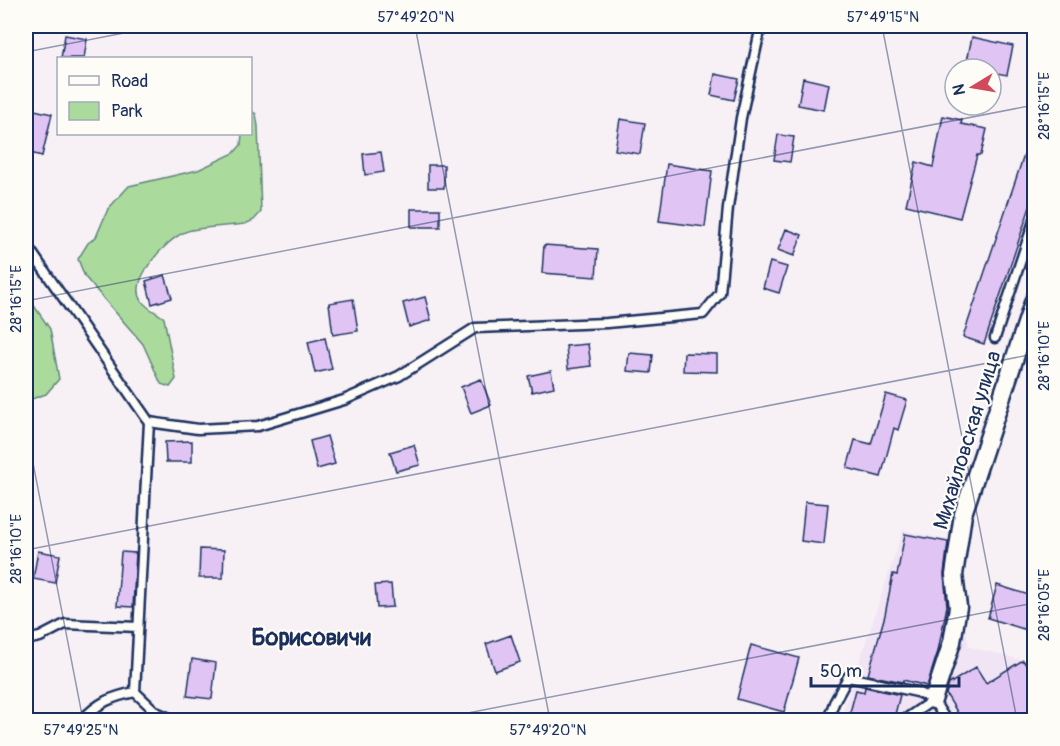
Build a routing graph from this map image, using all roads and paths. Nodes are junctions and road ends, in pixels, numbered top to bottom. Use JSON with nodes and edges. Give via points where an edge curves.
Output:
{"nodes":[{"id":1,"x":761,"y":26,"type":"edge"},
{"id":2,"x":1035,"y":221,"type":"edge"},
{"id":3,"x":26,"y":244,"type":"edge"},
{"id":4,"x":1035,"y":300,"type":"edge"},
{"id":5,"x":995,"y":338,"type":"dead end"},
{"id":6,"x":149,"y":422,"type":"junction"},
{"id":7,"x":138,"y":627,"type":"junction"},
{"id":8,"x":26,"y":640,"type":"edge"},
{"id":9,"x":135,"y":692,"type":"junction"},
{"id":10,"x":933,"y":700,"type":"junction"},
{"id":11,"x":82,"y":720,"type":"edge"},
{"id":12,"x":174,"y":720,"type":"edge"},
{"id":13,"x":828,"y":720,"type":"edge"},
{"id":14,"x":904,"y":720,"type":"edge"},
{"id":15,"x":946,"y":720,"type":"edge"}],
"edges":[{"from":1,"to":6,"type":"lane","via":[[741,118],[720,293],[703,314],[607,324],[475,328],[399,376],[344,400],[258,426],[198,429]]},
{"from":2,"to":5,"type":"lane"},
{"from":3,"to":6,"type":"lane"},
{"from":4,"to":10,"type":"street","name":"Михайловская улица","via":[[963,514],[954,575],[956,619]]},
{"from":6,"to":7,"type":"lane"},
{"from":7,"to":8,"type":"lane","via":[[66,624]]},
{"from":7,"to":9,"type":"lane"},
{"from":9,"to":11,"type":"lane","via":[[114,696],[94,706]]},
{"from":9,"to":12,"type":"lane","via":[[156,712]]},
{"from":10,"to":13,"type":"lane","via":[[916,692],[848,677]]},
{"from":10,"to":14,"type":"lane"},
{"from":10,"to":15,"type":"lane"}]}
